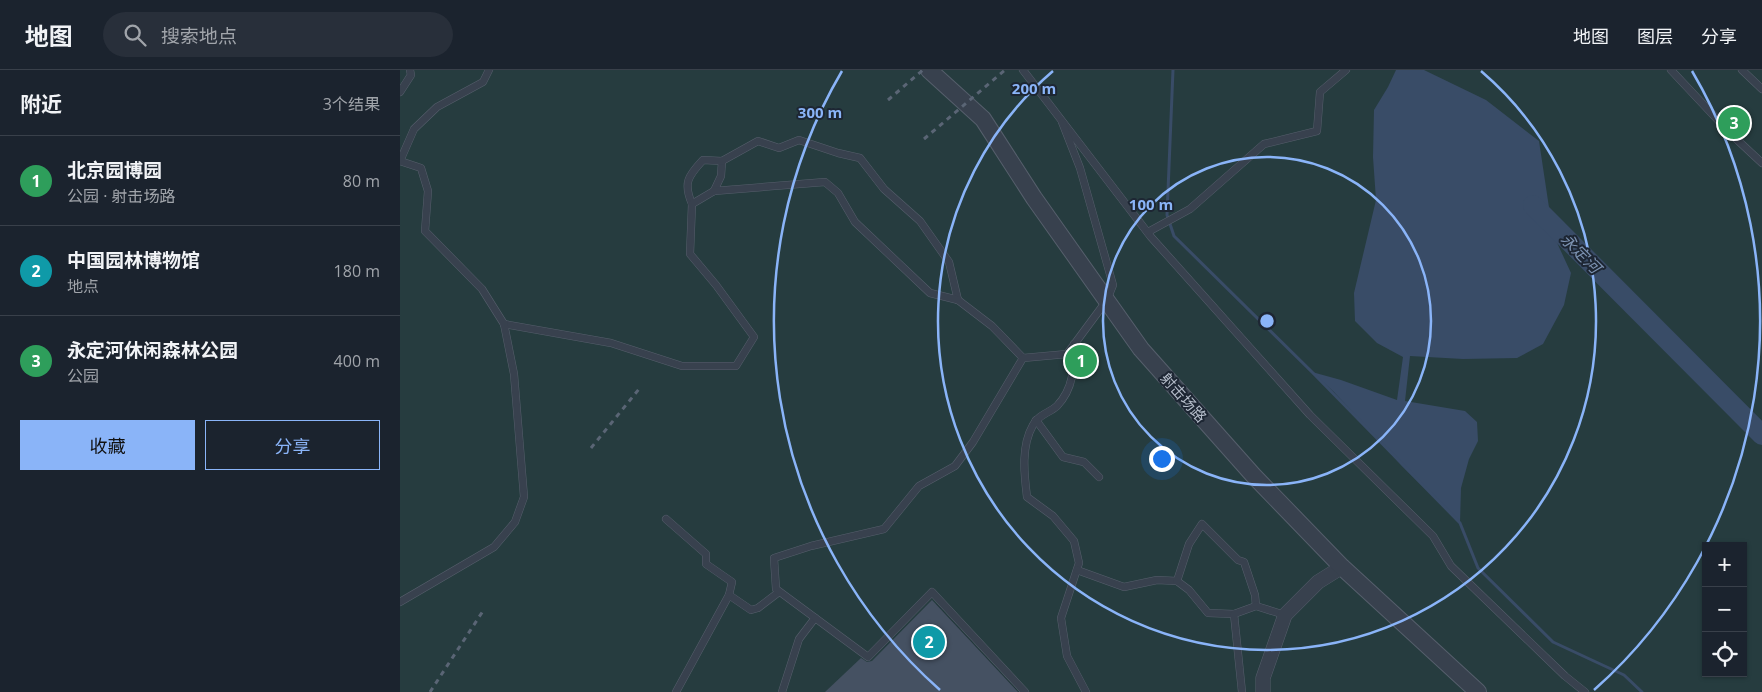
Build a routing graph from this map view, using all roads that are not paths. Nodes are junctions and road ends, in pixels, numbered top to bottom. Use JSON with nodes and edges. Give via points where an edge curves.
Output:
{"nodes":[{"id":1,"x":410,"y":70,"type":"edge"},
{"id":2,"x":489,"y":70,"type":"edge"},
{"id":3,"x":929,"y":70,"type":"edge"},
{"id":4,"x":1023,"y":70,"type":"edge"},
{"id":5,"x":1346,"y":70,"type":"edge"},
{"id":6,"x":1671,"y":70,"type":"edge"},
{"id":7,"x":1742,"y":70,"type":"edge"},
{"id":8,"x":1762,"y":89,"type":"edge"},
{"id":9,"x":400,"y":92,"type":"edge"},
{"id":10,"x":1062,"y":122,"type":"junction"},
{"id":11,"x":722,"y":161,"type":"junction"},
{"id":12,"x":1762,"y":163,"type":"edge"},
{"id":13,"x":714,"y":191,"type":"junction"},
{"id":14,"x":692,"y":204,"type":"junction"},
{"id":15,"x":1148,"y":232,"type":"junction"},
{"id":16,"x":958,"y":300,"type":"junction"},
{"id":17,"x":1106,"y":300,"type":"junction"},
{"id":18,"x":504,"y":324,"type":"junction"},
{"id":19,"x":1074,"y":344,"type":"junction"},
{"id":20,"x":1022,"y":358,"type":"junction"},
{"id":21,"x":1036,"y":420,"type":"junction"},
{"id":22,"x":1099,"y":477,"type":"dead end"},
{"id":23,"x":666,"y":519,"type":"dead end"},
{"id":24,"x":1342,"y":567,"type":"junction"},
{"id":25,"x":1077,"y":570,"type":"junction"},
{"id":26,"x":1176,"y":581,"type":"junction"},
{"id":27,"x":779,"y":592,"type":"junction"},
{"id":28,"x":729,"y":595,"type":"junction"},
{"id":29,"x":400,"y":602,"type":"edge"},
{"id":30,"x":1256,"y":606,"type":"junction"},
{"id":31,"x":1234,"y":614,"type":"junction"},
{"id":32,"x":1285,"y":615,"type":"junction"},
{"id":33,"x":815,"y":618,"type":"junction"},
{"id":34,"x":676,"y":692,"type":"edge"},
{"id":35,"x":782,"y":692,"type":"edge"},
{"id":36,"x":1025,"y":692,"type":"edge"},
{"id":37,"x":1086,"y":692,"type":"edge"},
{"id":38,"x":1242,"y":692,"type":"edge"},
{"id":39,"x":1263,"y":692,"type":"edge"},
{"id":40,"x":1478,"y":692,"type":"edge"},
{"id":41,"x":1585,"y":692,"type":"edge"}],
"edges":[{"from":1,"to":9,"type":"lane","via":[[411,75]]},
{"from":2,"to":18,"type":"lane","via":[[483,82],[437,108],[414,129],[400,161],[422,168],[428,191],[425,231],[482,289]]},
{"from":3,"to":17,"type":"street","name":"射击场路","via":[[983,119]]},
{"from":4,"to":10,"type":"lane"},
{"from":5,"to":15,"type":"lane","via":[[1320,92],[1317,131],[1264,144],[1190,209]]},
{"from":6,"to":12,"type":"lane"},
{"from":7,"to":8,"type":"lane"},
{"from":10,"to":15,"type":"lane"},
{"from":10,"to":17,"type":"lane","via":[[1080,168],[1112,285]]},
{"from":11,"to":13,"type":"lane","via":[[721,176]]},
{"from":11,"to":14,"type":"lane","via":[[703,160],[690,174],[686,190]]},
{"from":11,"to":16,"type":"lane","via":[[758,141],[780,148],[799,140],[860,158],[884,189],[920,222],[949,262]]},
{"from":13,"to":14,"type":"lane"},
{"from":13,"to":16,"type":"lane","via":[[825,182],[838,193],[855,222],[930,293]]},
{"from":14,"to":18,"type":"lane","via":[[690,254],[754,337],[736,366],[682,366],[611,343]]},
{"from":15,"to":41,"type":"lane","via":[[1310,416],[1432,536],[1451,566]]},
{"from":16,"to":20,"type":"lane","via":[[992,326]]},
{"from":17,"to":19,"type":"lane"},
{"from":17,"to":24,"type":"street","name":"射击场路","via":[[1141,350],[1253,475]]},
{"from":18,"to":29,"type":"lane","via":[[514,374],[524,498],[515,522],[494,547]]},
{"from":19,"to":20,"type":"lane","via":[[1067,354]]},
{"from":19,"to":21,"type":"lane","via":[[1074,373],[1068,389],[1057,406]]},
{"from":20,"to":27,"type":"lane","via":[[973,442],[954,466],[919,486],[884,529],[774,558],[776,589]]},
{"from":21,"to":22,"type":"lane","via":[[1063,457],[1084,462]]},
{"from":21,"to":25,"type":"lane","via":[[1024,455],[1027,496],[1053,516],[1074,541],[1079,563]]},
{"from":23,"to":28,"type":"lane","via":[[706,554],[706,564],[732,582]]},
{"from":24,"to":32,"type":"street","via":[[1318,582]]},
{"from":24,"to":40,"type":"street","name":"射击场路"},
{"from":25,"to":26,"type":"lane","via":[[1124,587],[1157,580]]},
{"from":25,"to":37,"type":"lane","via":[[1061,618],[1067,656]]},
{"from":26,"to":30,"type":"lane","via":[[1188,544],[1202,524],[1238,560],[1244,562]]},
{"from":26,"to":31,"type":"lane","via":[[1189,590],[1208,612]]},
{"from":27,"to":28,"type":"lane","via":[[751,610]]},
{"from":27,"to":33,"type":"lane"},
{"from":28,"to":34,"type":"lane"},
{"from":30,"to":31,"type":"lane"},
{"from":30,"to":32,"type":"lane"},
{"from":31,"to":38,"type":"lane"},
{"from":32,"to":39,"type":"street","via":[[1263,678]]},
{"from":33,"to":35,"type":"lane","via":[[799,639]]},
{"from":33,"to":36,"type":"lane","via":[[868,657],[932,592]]}]}
